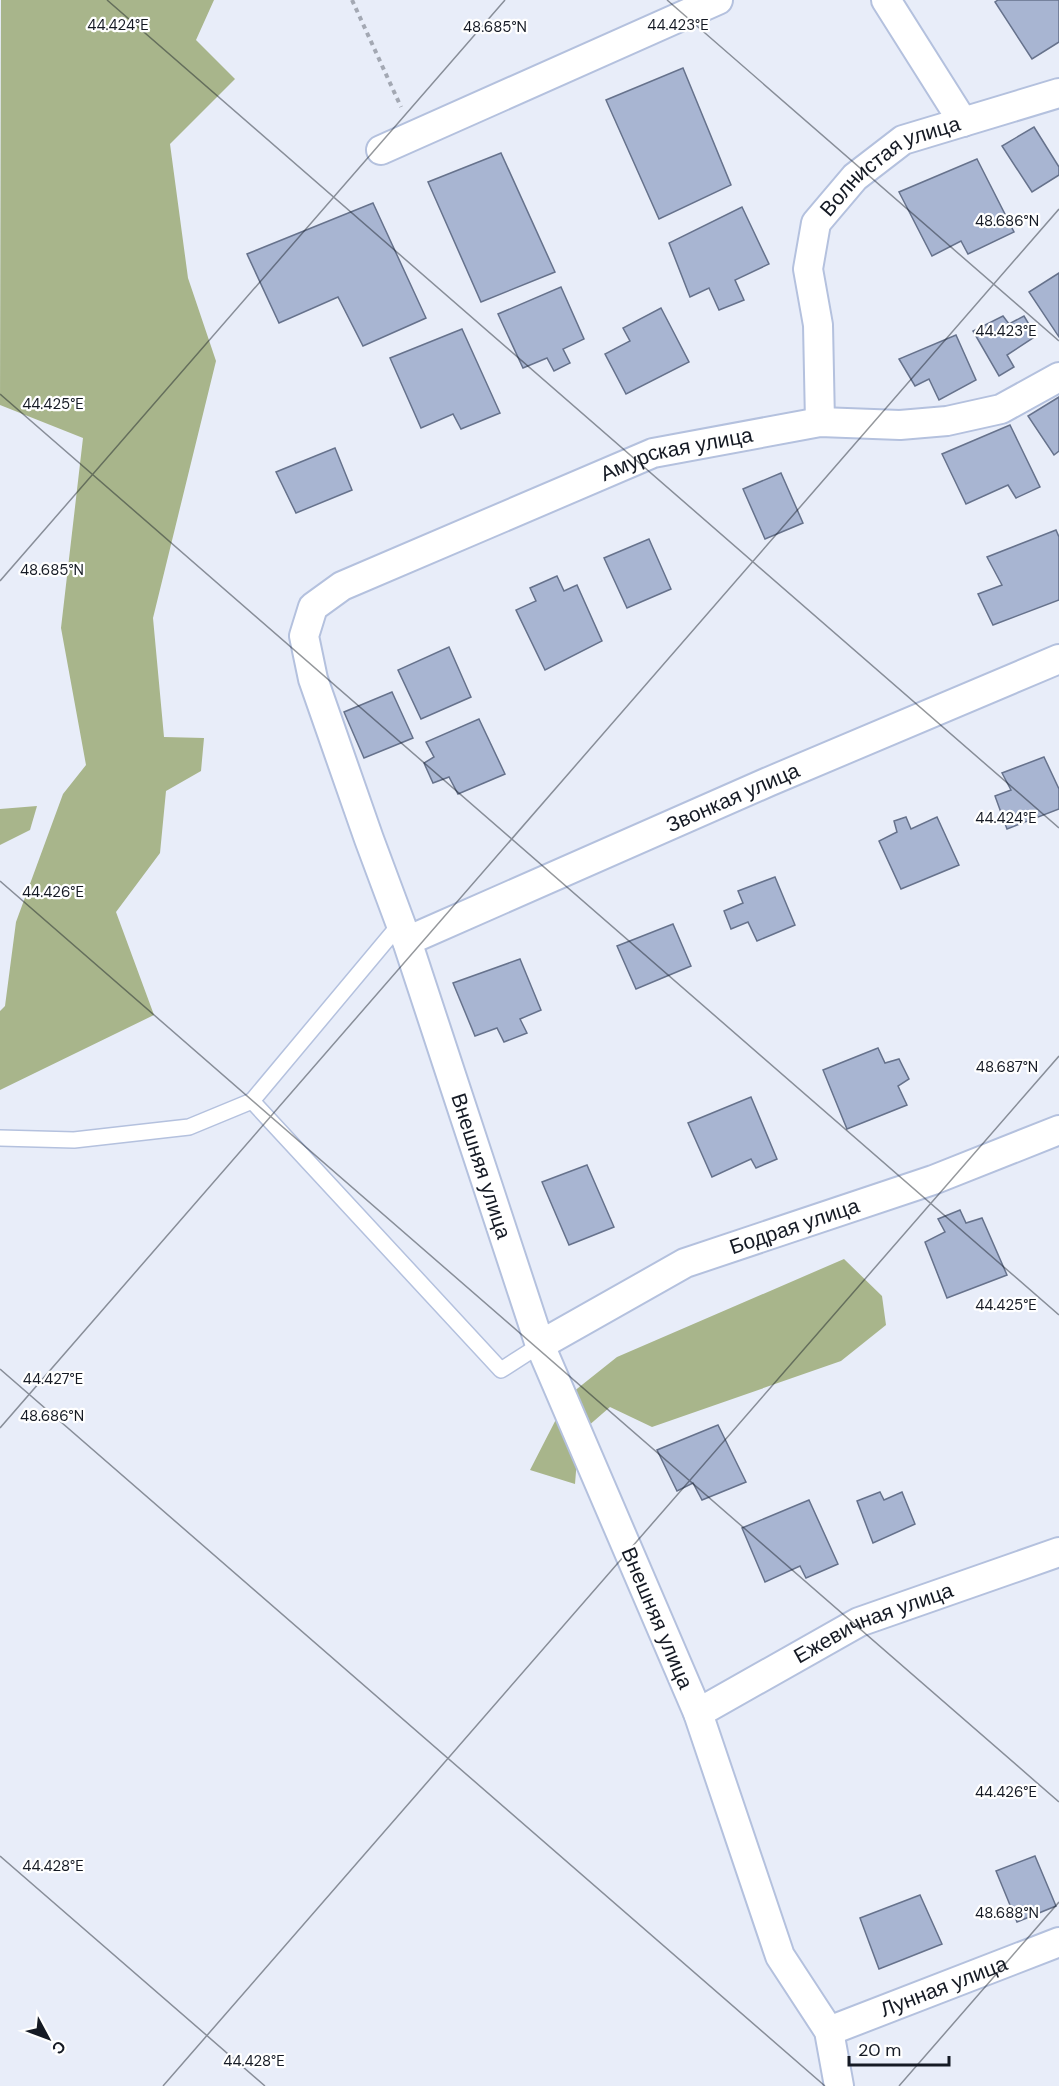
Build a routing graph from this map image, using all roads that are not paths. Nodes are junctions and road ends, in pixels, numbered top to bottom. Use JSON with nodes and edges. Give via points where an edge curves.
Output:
{"nodes":[{"id":1,"x":718,"y":0,"type":"edge"},
{"id":2,"x":885,"y":0,"type":"edge"},
{"id":3,"x":1059,"y":93,"type":"edge"},
{"id":4,"x":963,"y":122,"type":"junction"},
{"id":5,"x":381,"y":150,"type":"dead end"},
{"id":6,"x":1059,"y":377,"type":"edge"},
{"id":7,"x":820,"y":422,"type":"junction"},
{"id":8,"x":314,"y":607,"type":"joint"},
{"id":9,"x":1059,"y":659,"type":"edge"},
{"id":10,"x":404,"y":932,"type":"junction"},
{"id":11,"x":252,"y":1101,"type":"junction"},
{"id":12,"x":1059,"y":1130,"type":"edge"},
{"id":13,"x":0,"y":1138,"type":"edge"},
{"id":14,"x":540,"y":1345,"type":"junction"},
{"id":15,"x":1059,"y":1551,"type":"edge"},
{"id":16,"x":698,"y":1713,"type":"junction"},
{"id":17,"x":1059,"y":1941,"type":"edge"},
{"id":18,"x":829,"y":2031,"type":"junction"},
{"id":19,"x":839,"y":2086,"type":"edge"}],
"edges":[{"from":1,"to":5,"type":"street"},
{"from":2,"to":4,"type":"street"},
{"from":3,"to":4,"type":"street","name":"Волнистая улица"},
{"from":4,"to":7,"type":"street","name":"Волнистая улица","via":[[903,140],[855,177],[816,223],[808,269],[818,325]]},
{"from":6,"to":7,"type":"street","name":"Амурская улица","via":[[1001,409],[947,421],[900,425]]},
{"from":7,"to":8,"type":"street","name":"Амурская улица","via":[[652,453],[342,586]]},
{"from":8,"to":10,"type":"street","name":"Внешняя улица","via":[[304,636],[312,679]]},
{"from":9,"to":10,"type":"street","name":"Звонкая улица"},
{"from":10,"to":11,"type":"lane"},
{"from":10,"to":14,"type":"street","name":"Внешняя улица"},
{"from":11,"to":13,"type":"lane","via":[[189,1127],[74,1140]]},
{"from":11,"to":14,"type":"lane","via":[[501,1370]]},
{"from":12,"to":14,"type":"street","name":"Бодрая улица","via":[[933,1180],[685,1263]]},
{"from":14,"to":16,"type":"street","name":"Внешняя улица"},
{"from":15,"to":16,"type":"street","name":"Ежевичная улица","via":[[859,1622]]},
{"from":16,"to":18,"type":"street","name":"Внешняя улица","via":[[780,1956]]},
{"from":17,"to":18,"type":"street","name":"Лунная улица"},
{"from":18,"to":19,"type":"street"}]}
